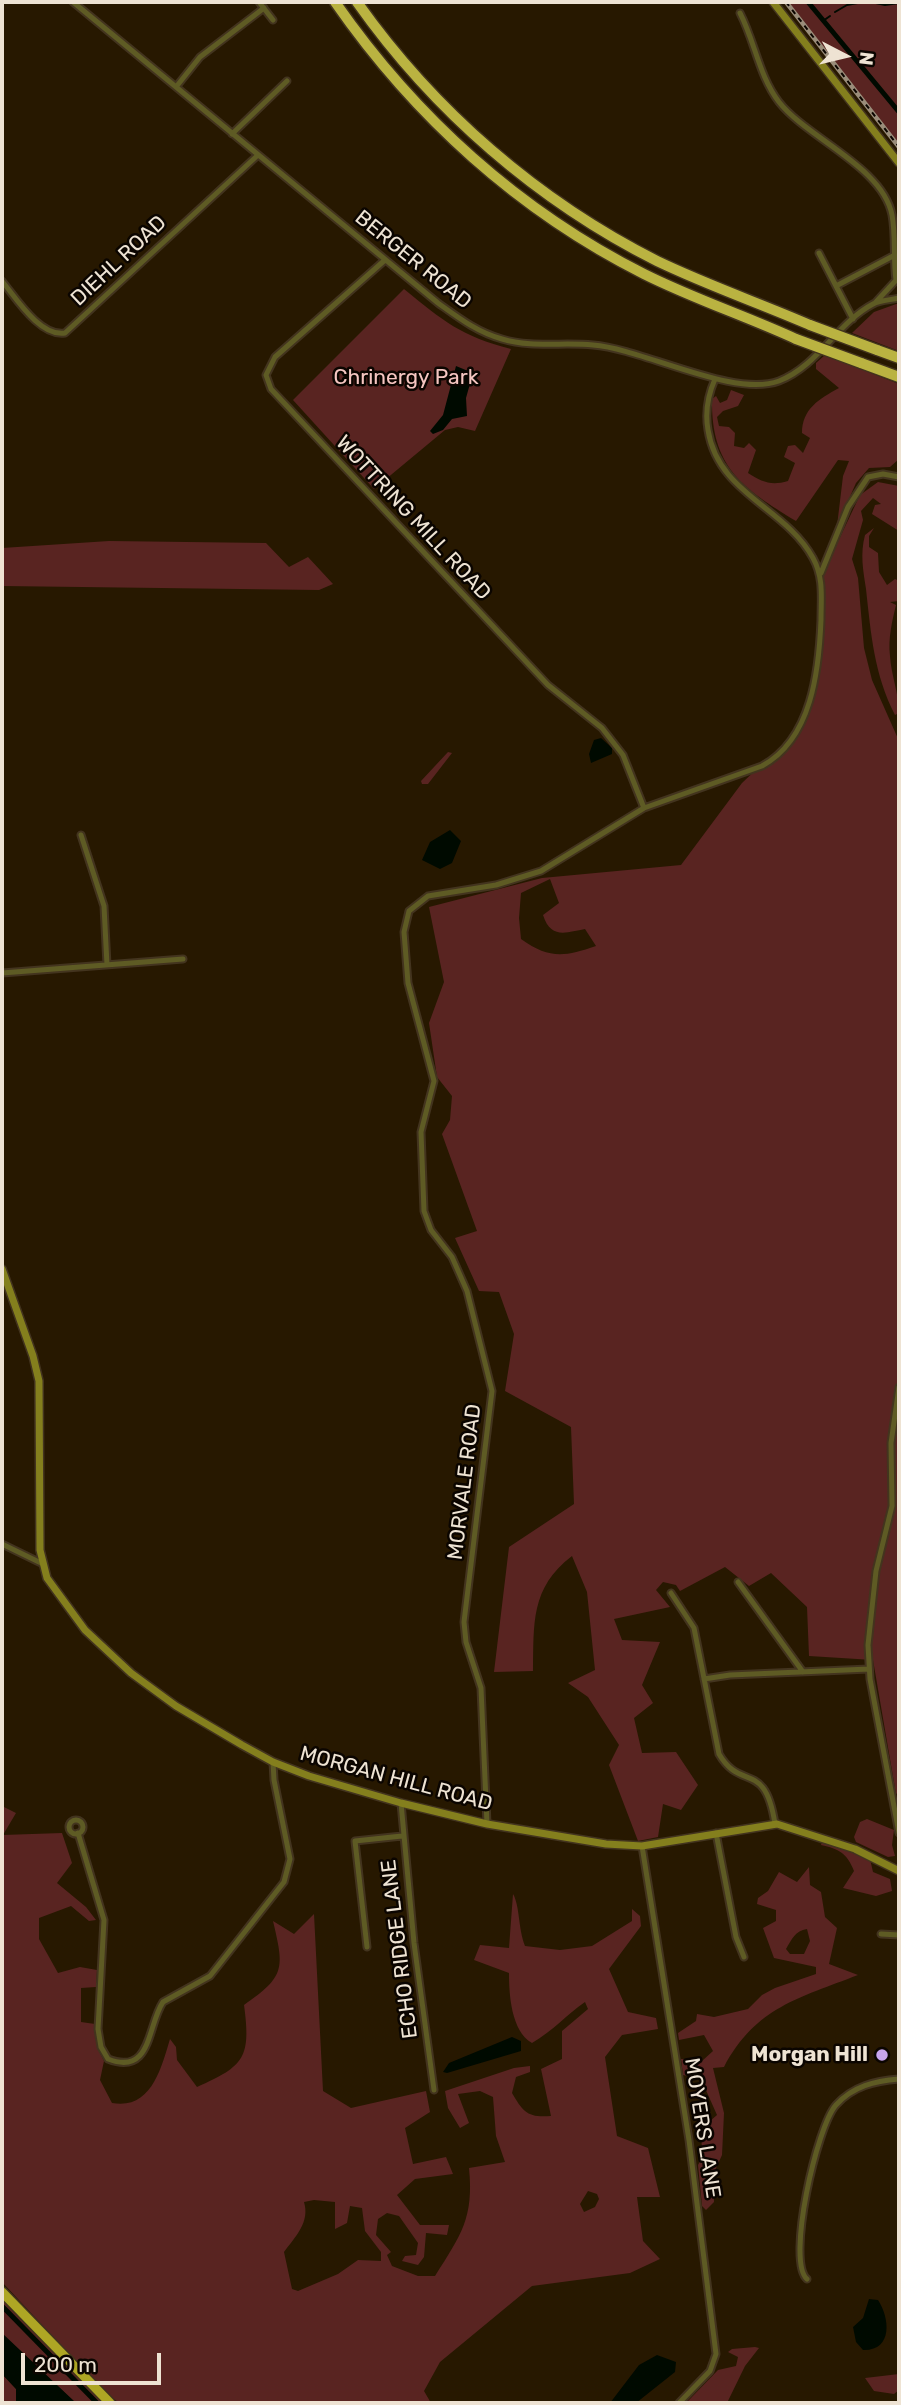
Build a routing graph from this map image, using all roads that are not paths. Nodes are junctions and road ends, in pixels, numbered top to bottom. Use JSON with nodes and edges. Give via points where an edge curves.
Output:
{"nodes":[{"id":1,"x":73,"y":2,"type":"edge"},
{"id":2,"x":259,"y":2,"type":"edge"},
{"id":3,"x":335,"y":2,"type":"edge"},
{"id":4,"x":357,"y":2,"type":"edge"},
{"id":5,"x":773,"y":2,"type":"edge"},
{"id":6,"x":264,"y":8,"type":"junction"},
{"id":7,"x":740,"y":13,"type":"dead end"},
{"id":8,"x":274,"y":20,"type":"dead end"},
{"id":9,"x":287,"y":81,"type":"dead end"},
{"id":10,"x":176,"y":87,"type":"junction"},
{"id":11,"x":232,"y":134,"type":"junction"},
{"id":12,"x":258,"y":155,"type":"junction"},
{"id":13,"x":899,"y":163,"type":"edge"},
{"id":14,"x":819,"y":253,"type":"dead end"},
{"id":15,"x":893,"y":256,"type":"junction"},
{"id":16,"x":385,"y":260,"type":"junction"},
{"id":17,"x":897,"y":278,"type":"edge"},
{"id":18,"x":2,"y":281,"type":"edge"},
{"id":19,"x":836,"y":286,"type":"junction"},
{"id":20,"x":899,"y":298,"type":"edge"},
{"id":21,"x":875,"y":303,"type":"junction"},
{"id":22,"x":853,"y":319,"type":"junction"},
{"id":23,"x":899,"y":358,"type":"edge"},
{"id":24,"x":899,"y":377,"type":"edge"},
{"id":25,"x":715,"y":379,"type":"junction"},
{"id":26,"x":899,"y":477,"type":"edge"},
{"id":27,"x":821,"y":573,"type":"junction"},
{"id":28,"x":644,"y":808,"type":"junction"},
{"id":29,"x":81,"y":835,"type":"dead end"},
{"id":30,"x":183,"y":959,"type":"dead end"},
{"id":31,"x":107,"y":965,"type":"junction"},
{"id":32,"x":2,"y":973,"type":"edge"},
{"id":33,"x":2,"y":1269,"type":"edge"},
{"id":34,"x":899,"y":1387,"type":"edge"},
{"id":35,"x":2,"y":1545,"type":"edge"},
{"id":36,"x":41,"y":1563,"type":"junction"},
{"id":37,"x":738,"y":1582,"type":"dead end"},
{"id":38,"x":671,"y":1593,"type":"dead end"},
{"id":39,"x":869,"y":1669,"type":"junction"},
{"id":40,"x":803,"y":1672,"type":"junction"},
{"id":41,"x":704,"y":1679,"type":"junction"},
{"id":42,"x":274,"y":1762,"type":"junction"},
{"id":43,"x":401,"y":1803,"type":"junction"},
{"id":44,"x":487,"y":1824,"type":"junction"},
{"id":45,"x":775,"y":1824,"type":"junction"},
{"id":46,"x":78,"y":1833,"type":"dead end"},
{"id":47,"x":716,"y":1833,"type":"junction"},
{"id":48,"x":899,"y":1833,"type":"edge"},
{"id":49,"x":402,"y":1836,"type":"junction"},
{"id":50,"x":642,"y":1846,"type":"junction"},
{"id":51,"x":899,"y":1871,"type":"edge"},
{"id":52,"x":881,"y":1934,"type":"dead end"},
{"id":53,"x":899,"y":1935,"type":"edge"},
{"id":54,"x":367,"y":1947,"type":"dead end"},
{"id":55,"x":744,"y":1957,"type":"dead end"},
{"id":56,"x":899,"y":2079,"type":"edge"},
{"id":57,"x":434,"y":2090,"type":"dead end"},
{"id":58,"x":807,"y":2279,"type":"dead end"},
{"id":59,"x":2,"y":2292,"type":"edge"},
{"id":60,"x":110,"y":2403,"type":"edge"},
{"id":61,"x":679,"y":2403,"type":"edge"}],
"edges":[{"from":1,"to":10,"type":"street","name":"BERGER ROAD"},
{"from":2,"to":6,"type":"street"},
{"from":3,"to":24,"type":"highway","bridge":true,"via":[[365,44],[466,152],[580,238],[645,275],[796,340]]},
{"from":4,"to":23,"type":"highway","bridge":true,"via":[[434,96],[481,141],[601,230],[674,269]]},
{"from":5,"to":13,"type":"main road"},
{"from":6,"to":8,"type":"street"},
{"from":6,"to":10,"type":"street","via":[[200,57]]},
{"from":7,"to":15,"type":"street","via":[[779,102],[802,125],[849,157],[888,202]]},
{"from":9,"to":11,"type":"street"},
{"from":10,"to":11,"type":"street","name":"BERGER ROAD"},
{"from":11,"to":12,"type":"street","name":"BERGER ROAD"},
{"from":12,"to":16,"type":"street","name":"BERGER ROAD"},
{"from":12,"to":18,"type":"street","name":"DIEHL ROAD","via":[[65,332],[42,326]]},
{"from":14,"to":19,"type":"street"},
{"from":15,"to":17,"type":"street"},
{"from":15,"to":19,"type":"street"},
{"from":16,"to":25,"type":"street","name":"BERGER ROAD","via":[[463,322],[498,338],[542,345],[594,345]]},
{"from":16,"to":28,"type":"street","name":"WOTTRING MILL ROAD","via":[[275,357],[266,375],[271,389],[548,685],[603,728],[623,755]]},
{"from":17,"to":21,"type":"street"},
{"from":19,"to":22,"type":"street"},
{"from":20,"to":21,"type":"street","name":"BERGER ROAD"},
{"from":21,"to":22,"type":"street","name":"BERGER ROAD"},
{"from":22,"to":25,"type":"street","name":"BERGER ROAD","via":[[792,375],[757,385]]},
{"from":25,"to":27,"type":"street","via":[[707,422],[721,467],[737,487],[793,529]]},
{"from":26,"to":27,"type":"street","via":[[868,477],[848,507]]},
{"from":27,"to":28,"type":"street","name":"MORVALE ROAD","via":[[817,673],[787,747],[762,765]]},
{"from":28,"to":44,"type":"street","name":"MORVALE ROAD","via":[[541,871],[495,885],[428,896],[414,904],[405,922],[410,998],[433,1075],[421,1132],[424,1211],[431,1230],[452,1257],[470,1299],[492,1391],[464,1622],[481,1688]]},
{"from":29,"to":31,"type":"street","via":[[104,906]]},
{"from":30,"to":31,"type":"street"},
{"from":31,"to":32,"type":"street"},
{"from":33,"to":36,"type":"main road","name":"MORGAN HILL ROAD","via":[[39,1381]]},
{"from":34,"to":39,"type":"street","via":[[891,1443],[892,1506],[875,1576]]},
{"from":35,"to":36,"type":"street"},
{"from":36,"to":42,"type":"main road","name":"MORGAN HILL ROAD","via":[[71,1613],[131,1673],[176,1706]]},
{"from":37,"to":40,"type":"street"},
{"from":38,"to":41,"type":"street","via":[[692,1622]]},
{"from":39,"to":40,"type":"street"},
{"from":39,"to":48,"type":"street"},
{"from":40,"to":41,"type":"street"},
{"from":41,"to":45,"type":"street","via":[[718,1752],[730,1767],[764,1787]]},
{"from":42,"to":43,"type":"main road","name":"MORGAN HILL ROAD"},
{"from":42,"to":46,"type":"street","via":[[290,1859],[284,1882],[210,1976],[163,2003],[144,2050],[124,2063],[108,2059],[99,2038],[104,1920]]},
{"from":43,"to":44,"type":"main road","name":"MORGAN HILL ROAD"},
{"from":43,"to":49,"type":"street","name":"ECHO RIDGE LANE"},
{"from":44,"to":50,"type":"main road","name":"MORGAN HILL ROAD"},
{"from":45,"to":47,"type":"main road","name":"MORGAN HILL ROAD"},
{"from":45,"to":51,"type":"main road","name":"MORGAN HILL ROAD","via":[[855,1849]]},
{"from":47,"to":50,"type":"main road","name":"MORGAN HILL ROAD"},
{"from":47,"to":55,"type":"street"},
{"from":49,"to":54,"type":"street","via":[[355,1841]]},
{"from":49,"to":57,"type":"street","name":"ECHO RIDGE LANE"},
{"from":50,"to":61,"type":"street","name":"MOYERS LANE","via":[[689,2140],[716,2354],[710,2371]]},
{"from":52,"to":53,"type":"street"},
{"from":56,"to":58,"type":"street","via":[[855,2090],[827,2117],[804,2217],[800,2272]]},
{"from":59,"to":60,"type":"highway"}]}
